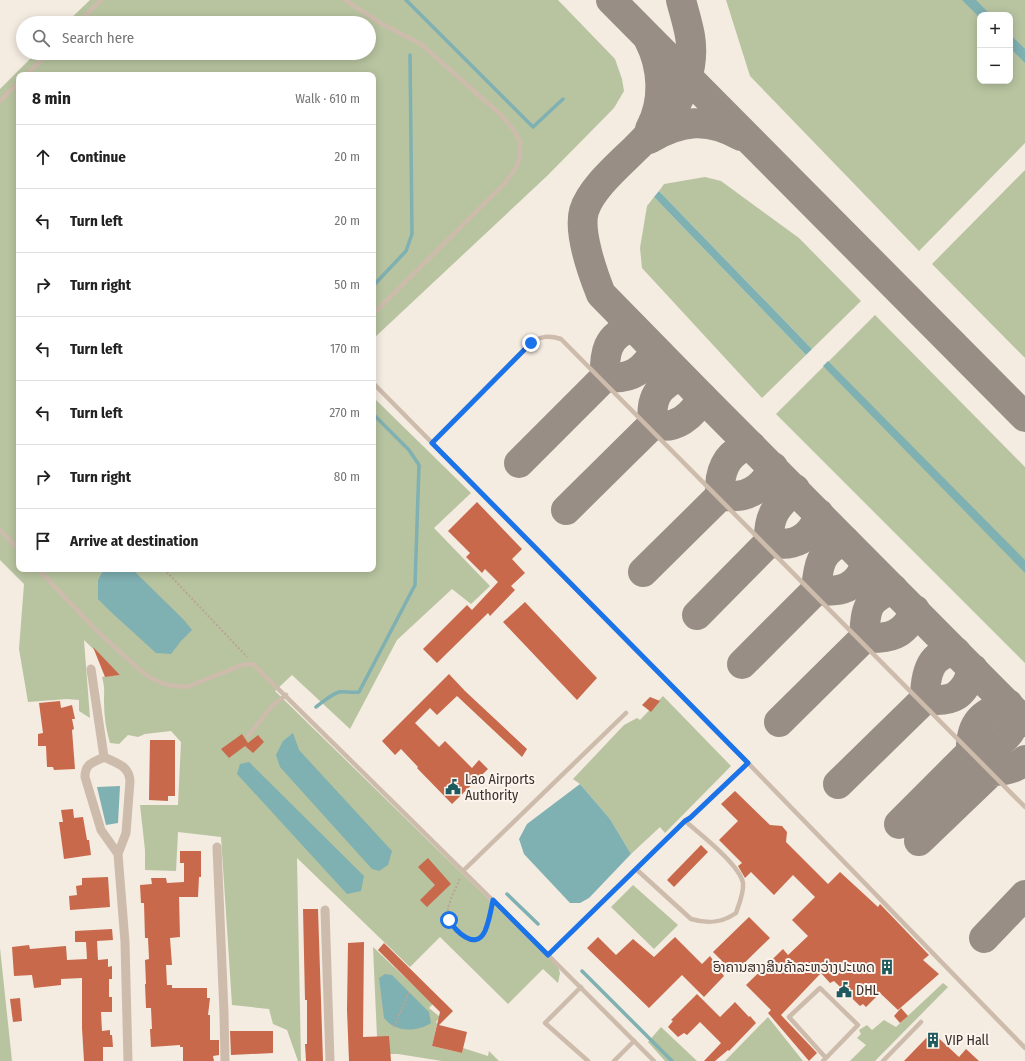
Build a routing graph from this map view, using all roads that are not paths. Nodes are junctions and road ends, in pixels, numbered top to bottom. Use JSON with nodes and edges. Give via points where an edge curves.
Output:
{"nodes":[{"id":1,"x":101,"y":0,"type":"edge"},
{"id":2,"x":345,"y":0,"type":"edge"},
{"id":3,"x":85,"y":16,"type":"edge"},
{"id":4,"x":370,"y":16,"type":"edge"},
{"id":5,"x":376,"y":20,"type":"edge"},
{"id":6,"x":41,"y":60,"type":"edge"},
{"id":7,"x":29,"y":72,"type":"edge"},
{"id":8,"x":16,"y":85,"type":"edge"},
{"id":9,"x":0,"y":100,"type":"edge"},
{"id":10,"x":376,"y":311,"type":"edge"},
{"id":11,"x":376,"y":386,"type":"edge"},
{"id":12,"x":432,"y":443,"type":"junction"},
{"id":13,"x":0,"y":530,"type":"edge"},
{"id":14,"x":16,"y":547,"type":"edge"},
{"id":15,"x":41,"y":572,"type":"edge"},
{"id":16,"x":91,"y":669,"type":"dead end"},
{"id":17,"x":286,"y":695,"type":"junction"},
{"id":18,"x":626,"y":713,"type":"dead end"},
{"id":19,"x":248,"y":736,"type":"dead end"},
{"id":20,"x":104,"y":757,"type":"junction"},
{"id":21,"x":748,"y":763,"type":"junction"},
{"id":22,"x":1025,"y":807,"type":"edge"},
{"id":23,"x":685,"y":821,"type":"junction"},
{"id":24,"x":217,"y":847,"type":"dead end"},
{"id":25,"x":118,"y":854,"type":"junction"},
{"id":26,"x":636,"y":869,"type":"junction"},
{"id":27,"x":464,"y":870,"type":"junction"},
{"id":28,"x":325,"y":910,"type":"dead end"},
{"id":29,"x":548,"y":955,"type":"junction"},
{"id":30,"x":581,"y":987,"type":"junction"},
{"id":31,"x":921,"y":1022,"type":"dead end"},
{"id":32,"x":634,"y":1041,"type":"junction"},
{"id":33,"x":1025,"y":1048,"type":"edge"},
{"id":34,"x":824,"y":1059,"type":"edge"},
{"id":35,"x":128,"y":1061,"type":"edge"},
{"id":36,"x":225,"y":1061,"type":"edge"},
{"id":37,"x":330,"y":1061,"type":"edge"},
{"id":38,"x":588,"y":1061,"type":"edge"},
{"id":39,"x":614,"y":1061,"type":"edge"},
{"id":40,"x":654,"y":1061,"type":"edge"},
{"id":41,"x":883,"y":1061,"type":"edge"}],
"edges":[{"from":1,"to":3,"type":"lane"},
{"from":2,"to":4,"type":"lane"},
{"from":5,"to":10,"type":"lane","via":[[421,44],[501,115],[520,141],[520,155],[516,168],[505,183]]},
{"from":6,"to":7,"type":"lane"},
{"from":8,"to":9,"type":"lane"},
{"from":11,"to":12,"type":"lane"},
{"from":12,"to":21,"type":"lane"},
{"from":12,"to":22,"type":"lane","via":[[531,343],[544,336],[561,339]]},
{"from":13,"to":14,"type":"lane"},
{"from":15,"to":17,"type":"lane","via":[[98,632],[154,680],[168,685],[188,687],[242,665],[254,664]]},
{"from":16,"to":20,"type":"street"},
{"from":17,"to":19,"type":"lane","via":[[272,706]]},
{"from":17,"to":27,"type":"lane"},
{"from":18,"to":27,"type":"lane"},
{"from":20,"to":25,"type":"street","via":[[130,773],[126,834]]},
{"from":20,"to":25,"type":"street","via":[[88,765],[85,777],[101,830]]},
{"from":21,"to":23,"type":"lane"},
{"from":21,"to":33,"type":"lane"},
{"from":23,"to":26,"type":"lane"},
{"from":23,"to":26,"type":"lane","via":[[732,863],[741,876],[743,885],[736,913],[715,923],[691,920]]},
{"from":24,"to":36,"type":"street"},
{"from":25,"to":35,"type":"street","via":[[125,942]]},
{"from":26,"to":29,"type":"lane"},
{"from":27,"to":29,"type":"lane"},
{"from":28,"to":37,"type":"street"},
{"from":29,"to":30,"type":"lane"},
{"from":30,"to":32,"type":"lane"},
{"from":30,"to":38,"type":"lane","via":[[545,1023]]},
{"from":31,"to":41,"type":"lane"},
{"from":32,"to":39,"type":"lane"},
{"from":32,"to":40,"type":"lane"},
{"from":34,"to":34,"type":"lane","via":[[789,1017],[820,988],[858,1025]]}]}
